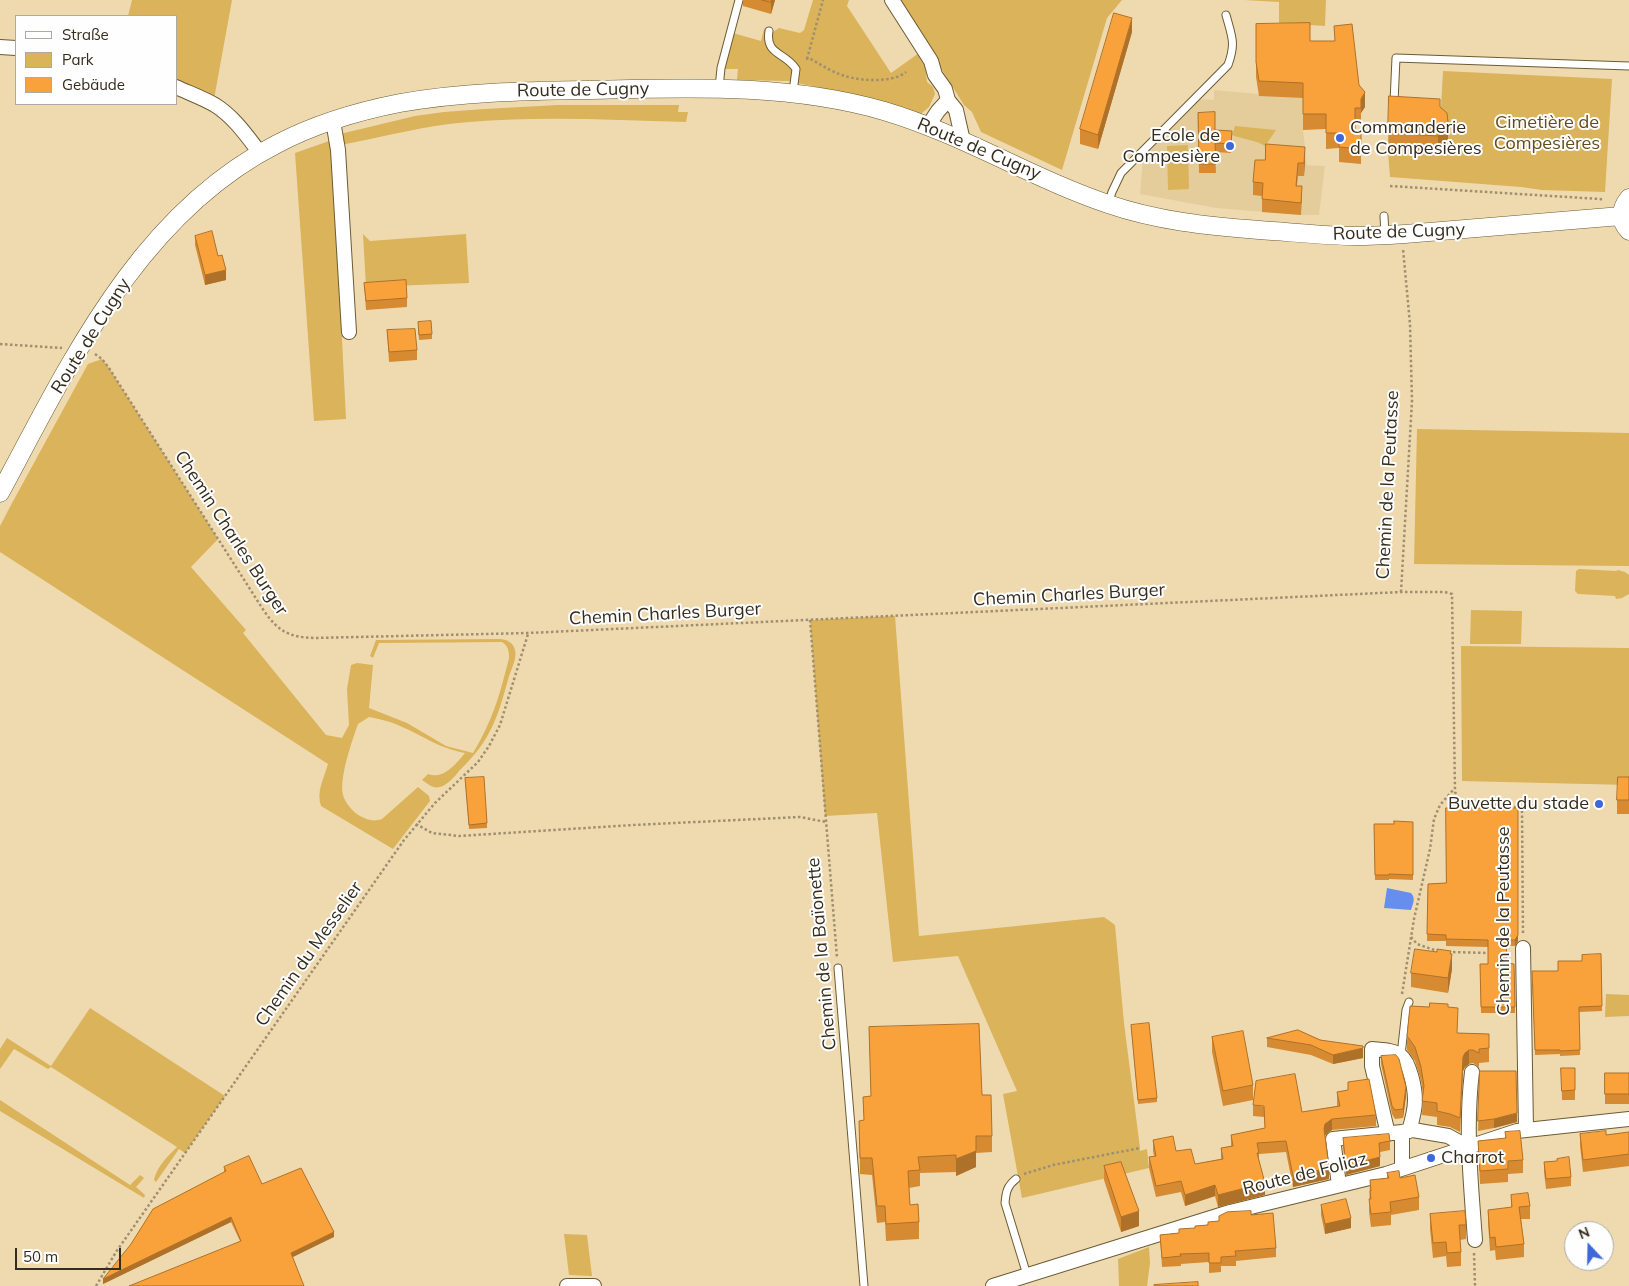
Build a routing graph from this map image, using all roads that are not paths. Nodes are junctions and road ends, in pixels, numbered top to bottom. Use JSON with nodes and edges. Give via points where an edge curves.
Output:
{"nodes":[{"id":1,"x":739,"y":0,"type":"edge"},
{"id":2,"x":892,"y":0,"type":"edge"},
{"id":3,"x":1226,"y":15,"type":"dead end"},
{"id":4,"x":768,"y":31,"type":"dead end"},
{"id":5,"x":0,"y":47,"type":"edge"},
{"id":6,"x":15,"y":48,"type":"edge"},
{"id":7,"x":1629,"y":66,"type":"edge"},
{"id":8,"x":178,"y":88,"type":"edge"},
{"id":9,"x":719,"y":89,"type":"junction"},
{"id":10,"x":793,"y":94,"type":"junction"},
{"id":11,"x":948,"y":100,"type":"junction"},
{"id":12,"x":1394,"y":102,"type":"edge"},
{"id":13,"x":334,"y":121,"type":"junction"},
{"id":14,"x":928,"y":126,"type":"junction"},
{"id":15,"x":963,"y":140,"type":"junction"},
{"id":16,"x":260,"y":153,"type":"junction"},
{"id":17,"x":1629,"y":198,"type":"edge"},
{"id":18,"x":1108,"y":204,"type":"junction"},
{"id":19,"x":1384,"y":216,"type":"dead end"},
{"id":20,"x":1625,"y":224,"type":"edge"},
{"id":21,"x":1385,"y":235,"type":"junction"},
{"id":22,"x":349,"y":332,"type":"dead end"},
{"id":23,"x":0,"y":493,"type":"edge"},
{"id":24,"x":1523,"y":948,"type":"road end"},
{"id":25,"x":838,"y":968,"type":"road end"},
{"id":26,"x":1409,"y":1002,"type":"dead end"},
{"id":27,"x":1401,"y":1055,"type":"junction"},
{"id":28,"x":1472,"y":1072,"type":"dead end"},
{"id":29,"x":1629,"y":1119,"type":"edge"},
{"id":30,"x":1526,"y":1128,"type":"junction"},
{"id":31,"x":1400,"y":1132,"type":"junction"},
{"id":32,"x":1468,"y":1147,"type":"junction"},
{"id":33,"x":1402,"y":1168,"type":"junction"},
{"id":34,"x":1016,"y":1179,"type":"road end"},
{"id":35,"x":1339,"y":1185,"type":"junction"},
{"id":36,"x":1475,"y":1240,"type":"road end"},
{"id":37,"x":1027,"y":1275,"type":"junction"},
{"id":38,"x":567,"y":1286,"type":"edge"},
{"id":39,"x":594,"y":1286,"type":"edge"},
{"id":40,"x":864,"y":1286,"type":"edge"},
{"id":41,"x":993,"y":1286,"type":"edge"}],
"edges":[{"from":1,"to":9,"type":"lane","via":[[721,68]]},
{"from":2,"to":11,"type":"street","via":[[931,61]]},
{"from":3,"to":18,"type":"lane","via":[[1233,50],[1228,65],[1122,173]]},
{"from":4,"to":10,"type":"lane","via":[[769,46],[794,66]]},
{"from":5,"to":6,"type":"street"},
{"from":7,"to":12,"type":"lane","via":[[1396,58]]},
{"from":8,"to":16,"type":"street","via":[[216,106],[230,117]]},
{"from":9,"to":10,"type":"street","name":"Route de Cugny"},
{"from":9,"to":13,"type":"street","name":"Route de Cugny","via":[[473,94],[398,104]]},
{"from":10,"to":14,"type":"street","name":"Route de Cugny","via":[[878,109]]},
{"from":11,"to":14,"type":"street"},
{"from":11,"to":15,"type":"street","via":[[956,110]]},
{"from":13,"to":16,"type":"street","name":"Route de Cugny"},
{"from":13,"to":22,"type":"street"},
{"from":14,"to":15,"type":"street","name":"Route de Cugny"},
{"from":15,"to":18,"type":"street","name":"Route de Cugny"},
{"from":16,"to":23,"type":"street","name":"Route de Cugny","via":[[194,202],[161,235],[118,288],[79,348]]},
{"from":17,"to":20,"type":"street","via":[[1623,208]]},
{"from":18,"to":21,"type":"street","name":"Route de Cugny","via":[[1156,218],[1199,225],[1340,236]]},
{"from":19,"to":21,"type":"lane"},
{"from":20,"to":21,"type":"street","name":"Route de Cugny"},
{"from":24,"to":30,"type":"street","name":"Chemin de la Peutasse"},
{"from":25,"to":40,"type":"lane","name":"Chemin de la Baïonette"},
{"from":26,"to":27,"type":"lane"},
{"from":27,"to":31,"type":"street","via":[[1415,1100]]},
{"from":27,"to":31,"type":"street","via":[[1372,1048],[1372,1066]]},
{"from":28,"to":32,"type":"street"},
{"from":29,"to":30,"type":"street","name":"Route de Foliaz"},
{"from":30,"to":32,"type":"street","name":"Route de Foliaz"},
{"from":31,"to":32,"type":"street","via":[[1448,1136]]},
{"from":31,"to":33,"type":"street"},
{"from":31,"to":35,"type":"street","via":[[1333,1139]]},
{"from":32,"to":33,"type":"street","name":"Route de Foliaz"},
{"from":32,"to":36,"type":"street"},
{"from":33,"to":35,"type":"street","name":"Route de Foliaz"},
{"from":34,"to":37,"type":"lane","via":[[1006,1192],[1005,1203]]},
{"from":35,"to":37,"type":"street","name":"Route de Foliaz","via":[[1230,1212]]},
{"from":37,"to":41,"type":"street","name":"Route de Foliaz"},
{"from":38,"to":39,"type":"street"}]}
